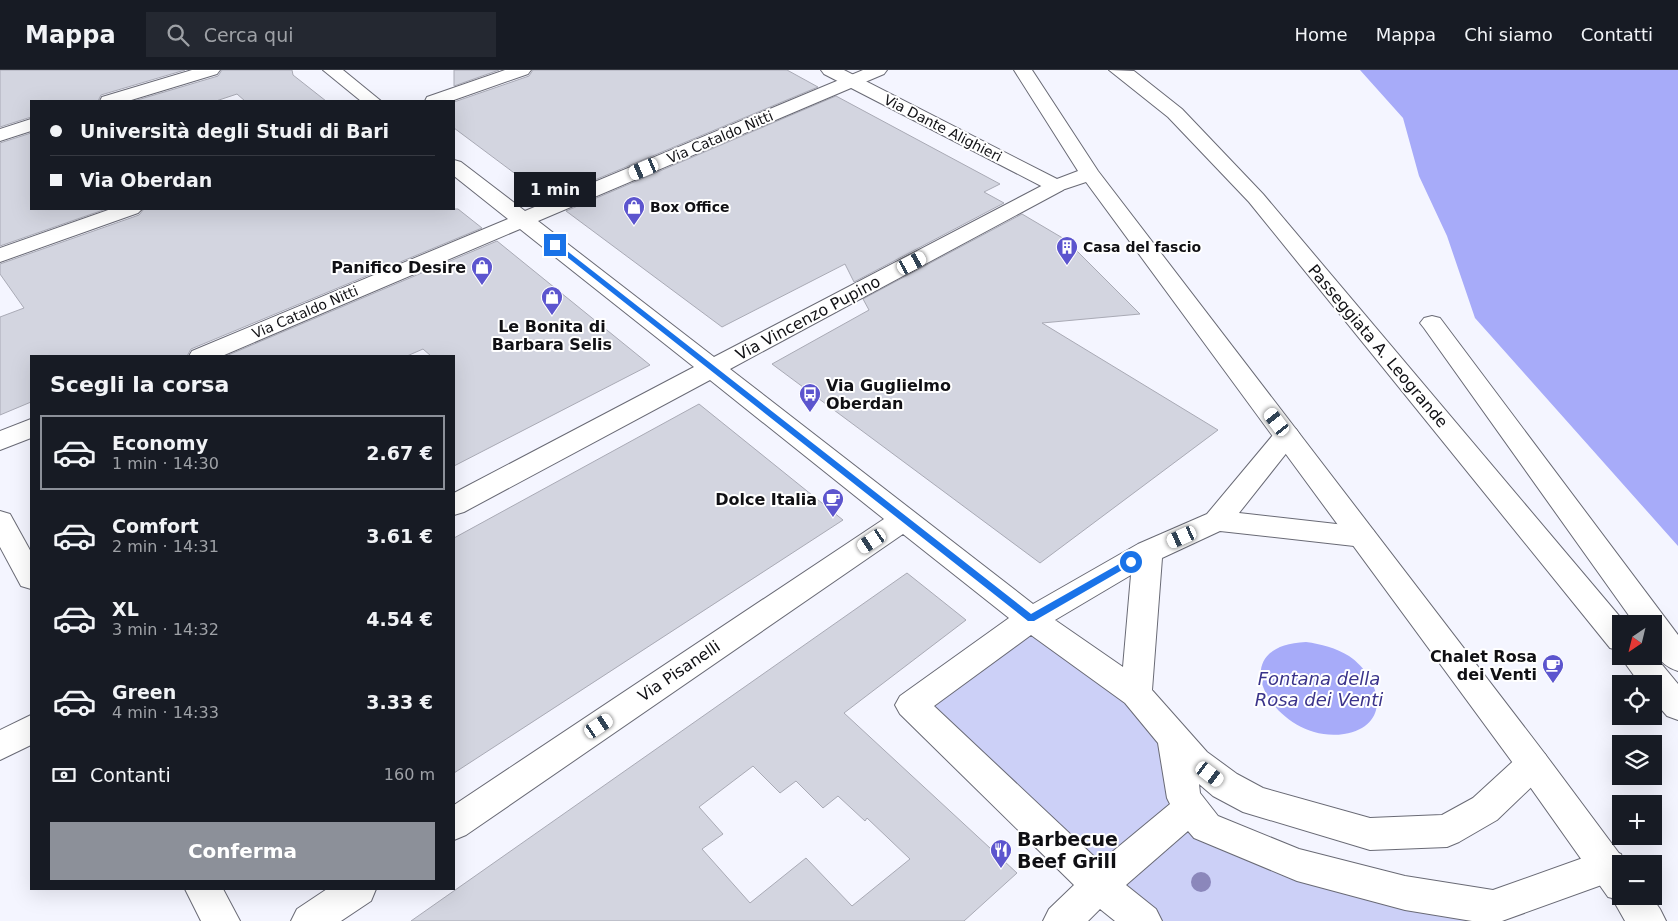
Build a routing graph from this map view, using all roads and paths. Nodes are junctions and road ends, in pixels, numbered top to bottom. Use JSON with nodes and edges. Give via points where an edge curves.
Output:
{"nodes":[{"id":1,"x":211,"y":70,"type":"edge"},
{"id":2,"x":332,"y":70,"type":"edge"},
{"id":3,"x":522,"y":70,"type":"edge"},
{"id":4,"x":830,"y":70,"type":"edge"},
{"id":5,"x":878,"y":70,"type":"edge"},
{"id":6,"x":1023,"y":70,"type":"edge"},
{"id":7,"x":1118,"y":70,"type":"edge"},
{"id":8,"x":852,"y":81,"type":"junction"},
{"id":9,"x":113,"y":100,"type":"edge"},
{"id":10,"x":371,"y":100,"type":"edge"},
{"id":11,"x":437,"y":100,"type":"edge"},
{"id":12,"x":30,"y":125,"type":"edge"},
{"id":13,"x":0,"y":135,"type":"edge"},
{"id":14,"x":455,"y":167,"type":"edge"},
{"id":15,"x":1090,"y":174,"type":"junction"},
{"id":16,"x":1056,"y":186,"type":"junction"},
{"id":17,"x":127,"y":210,"type":"edge"},
{"id":18,"x":523,"y":220,"type":"junction"},
{"id":19,"x":0,"y":255,"type":"edge"},
{"id":20,"x":1432,"y":323,"type":"dead end"},
{"id":21,"x":203,"y":355,"type":"edge"},
{"id":22,"x":712,"y":368,"type":"junction"},
{"id":23,"x":30,"y":428,"type":"edge"},
{"id":24,"x":1287,"y":435,"type":"junction"},
{"id":25,"x":0,"y":441,"type":"edge"},
{"id":26,"x":455,"y":504,"type":"edge"},
{"id":27,"x":904,"y":519,"type":"junction"},
{"id":28,"x":0,"y":521,"type":"edge"},
{"id":29,"x":1217,"y":521,"type":"junction"},
{"id":30,"x":1363,"y":537,"type":"junction"},
{"id":31,"x":1148,"y":552,"type":"junction"},
{"id":32,"x":30,"y":576,"type":"edge"},
{"id":33,"x":1646,"y":615,"type":"edge"},
{"id":34,"x":1031,"y":619,"type":"junction"},
{"id":35,"x":1612,"y":628,"type":"edge"},
{"id":36,"x":1662,"y":638,"type":"edge"},
{"id":37,"x":1678,"y":660,"type":"edge"},
{"id":38,"x":1643,"y":665,"type":"edge"},
{"id":39,"x":1136,"y":694,"type":"junction"},
{"id":40,"x":1678,"y":707,"type":"edge"},
{"id":41,"x":30,"y":731,"type":"edge"},
{"id":42,"x":1174,"y":738,"type":"junction"},
{"id":43,"x":0,"y":746,"type":"edge"},
{"id":44,"x":1533,"y":764,"type":"junction"},
{"id":45,"x":1191,"y":807,"type":"junction"},
{"id":46,"x":455,"y":823,"type":"edge"},
{"id":47,"x":1612,"y":871,"type":"edge"},
{"id":48,"x":1612,"y":876,"type":"edge"},
{"id":49,"x":1099,"y":884,"type":"junction"},
{"id":50,"x":204,"y":890,"type":"edge"},
{"id":51,"x":356,"y":890,"type":"edge"},
{"id":52,"x":1635,"y":905,"type":"edge"},
{"id":53,"x":1488,"y":914,"type":"edge"},
{"id":54,"x":221,"y":921,"type":"edge"},
{"id":55,"x":310,"y":921,"type":"edge"},
{"id":56,"x":1062,"y":921,"type":"edge"},
{"id":57,"x":1143,"y":921,"type":"edge"},
{"id":58,"x":1647,"y":921,"type":"edge"}],
"edges":[{"from":1,"to":9,"type":"street"},
{"from":2,"to":10,"type":"street"},
{"from":3,"to":11,"type":"street"},
{"from":4,"to":8,"type":"street","name":"Via Dante Alighieri"},
{"from":5,"to":8,"type":"street","name":"Via Cataldo Nitti"},
{"from":6,"to":15,"type":"street"},
{"from":7,"to":35,"type":"street","name":"Passeggiata A. Leogrande","via":[[1175,113],[1256,198]]},
{"from":8,"to":16,"type":"street","name":"Via Dante Alighieri"},
{"from":8,"to":18,"type":"street","name":"Via Cataldo Nitti"},
{"from":12,"to":13,"type":"street"},
{"from":14,"to":18,"type":"street"},
{"from":15,"to":16,"type":"street","name":"Via Vincenzo Pupino"},
{"from":15,"to":24,"type":"street"},
{"from":16,"to":22,"type":"street","name":"Via Vincenzo Pupino"},
{"from":17,"to":19,"type":"street"},
{"from":18,"to":21,"type":"street","name":"Via Cataldo Nitti"},
{"from":18,"to":22,"type":"street"},
{"from":20,"to":33,"type":"street"},
{"from":22,"to":26,"type":"street","name":"Via Vincenzo Pupino"},
{"from":22,"to":27,"type":"street"},
{"from":23,"to":25,"type":"street"},
{"from":24,"to":29,"type":"street"},
{"from":24,"to":30,"type":"street"},
{"from":27,"to":34,"type":"street"},
{"from":27,"to":46,"type":"street","name":"Via Pisanelli"},
{"from":28,"to":32,"type":"street"},
{"from":29,"to":30,"type":"street"},
{"from":29,"to":31,"type":"street"},
{"from":30,"to":44,"type":"street"},
{"from":31,"to":34,"type":"street"},
{"from":31,"to":39,"type":"street"},
{"from":34,"to":39,"type":"street"},
{"from":34,"to":49,"type":"street","via":[[911,705]]},
{"from":36,"to":37,"type":"street"},
{"from":38,"to":40,"type":"street"},
{"from":39,"to":42,"type":"street"},
{"from":41,"to":43,"type":"street"},
{"from":42,"to":44,"type":"street","via":[[1195,762],[1225,785],[1255,801],[1370,834],[1447,831],[1485,809]]},
{"from":42,"to":45,"type":"street","via":[[1184,798]]},
{"from":44,"to":47,"type":"street"},
{"from":45,"to":49,"type":"street"},
{"from":45,"to":53,"type":"street","via":[[1206,827],[1297,865]]},
{"from":48,"to":53,"type":"street"},
{"from":49,"to":56,"type":"street"},
{"from":49,"to":57,"type":"street"},
{"from":50,"to":54,"type":"street"},
{"from":51,"to":55,"type":"street"},
{"from":52,"to":58,"type":"street"}]}
